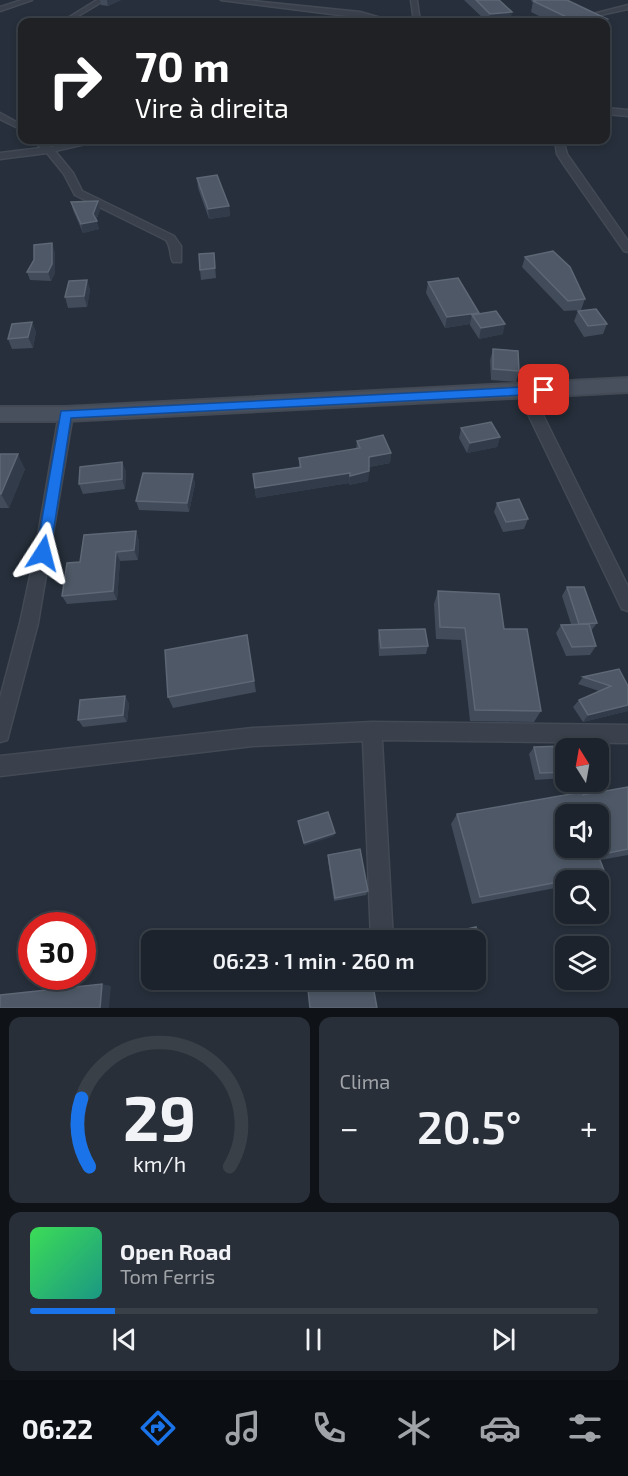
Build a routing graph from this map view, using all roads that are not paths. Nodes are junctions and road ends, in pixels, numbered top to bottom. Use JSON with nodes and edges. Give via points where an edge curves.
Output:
{"nodes":[{"id":1,"x":29,"y":0,"type":"edge"},
{"id":2,"x":102,"y":0,"type":"edge"},
{"id":3,"x":224,"y":0,"type":"edge"},
{"id":4,"x":414,"y":0,"type":"edge"},
{"id":5,"x":0,"y":3,"type":"edge"},
{"id":6,"x":9,"y":5,"type":"junction"},
{"id":7,"x":628,"y":8,"type":"edge"},
{"id":8,"x":0,"y":9,"type":"edge"},
{"id":9,"x":596,"y":14,"type":"edge"},
{"id":10,"x":71,"y":18,"type":"edge"},
{"id":11,"x":376,"y":18,"type":"edge"},
{"id":12,"x":416,"y":18,"type":"edge"},
{"id":13,"x":610,"y":111,"type":"edge"},
{"id":14,"x":628,"y":113,"type":"edge"},
{"id":15,"x":0,"y":116,"type":"edge"},
{"id":16,"x":18,"y":126,"type":"edge"},
{"id":17,"x":41,"y":144,"type":"edge"},
{"id":18,"x":74,"y":144,"type":"edge"},
{"id":19,"x":561,"y":144,"type":"edge"},
{"id":20,"x":49,"y":150,"type":"junction"},
{"id":21,"x":0,"y":156,"type":"edge"},
{"id":22,"x":628,"y":249,"type":"edge"},
{"id":23,"x":177,"y":260,"type":"dead end"},
{"id":24,"x":628,"y":385,"type":"edge"},
{"id":25,"x":524,"y":391,"type":"junction"},
{"id":26,"x":0,"y":414,"type":"edge"},
{"id":27,"x":66,"y":414,"type":"junction"},
{"id":28,"x":626,"y":596,"type":"edge"},
{"id":29,"x":372,"y":731,"type":"junction"},
{"id":30,"x":0,"y":733,"type":"edge"},
{"id":31,"x":628,"y":734,"type":"edge"},
{"id":32,"x":0,"y":765,"type":"edge"},
{"id":33,"x":382,"y":930,"type":"edge"}],
"edges":[{"from":1,"to":6,"type":"street"},
{"from":2,"to":10,"type":"street"},
{"from":3,"to":11,"type":"street"},
{"from":4,"to":12,"type":"street"},
{"from":5,"to":6,"type":"street"},
{"from":6,"to":8,"type":"street"},
{"from":7,"to":9,"type":"street"},
{"from":13,"to":14,"type":"street"},
{"from":15,"to":16,"type":"street"},
{"from":17,"to":20,"type":"street"},
{"from":18,"to":20,"type":"street"},
{"from":19,"to":22,"type":"street","via":[[569,165]]},
{"from":20,"to":21,"type":"street"},
{"from":20,"to":23,"type":"street","via":[[78,193],[170,238],[176,246]]},
{"from":24,"to":25,"type":"street"},
{"from":25,"to":27,"type":"street"},
{"from":25,"to":28,"type":"street"},
{"from":26,"to":27,"type":"street"},
{"from":27,"to":30,"type":"street","via":[[29,623]]},
{"from":29,"to":31,"type":"street"},
{"from":29,"to":32,"type":"street","via":[[253,737]]},
{"from":29,"to":33,"type":"street"}]}
